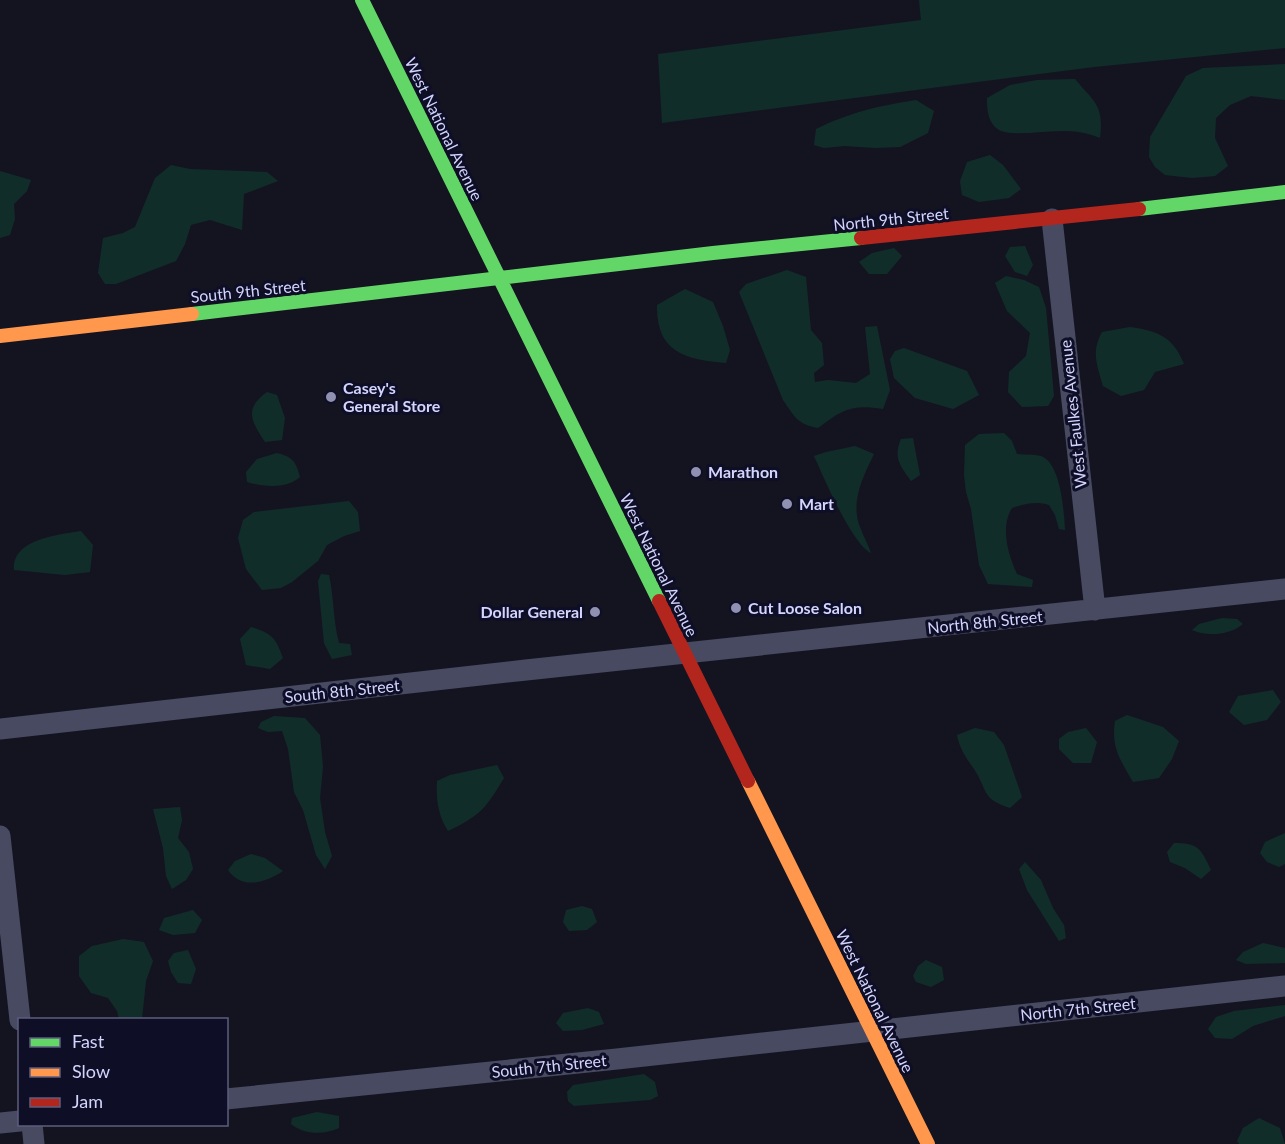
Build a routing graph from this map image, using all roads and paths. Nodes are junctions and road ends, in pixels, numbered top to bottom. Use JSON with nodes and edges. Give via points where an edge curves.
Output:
{"nodes":[{"id":1,"x":362,"y":0,"type":"edge"},
{"id":2,"x":1285,"y":192,"type":"edge"},
{"id":3,"x":1052,"y":219,"type":"junction"},
{"id":4,"x":500,"y":278,"type":"junction"},
{"id":5,"x":0,"y":336,"type":"edge"},
{"id":6,"x":1285,"y":590,"type":"edge"},
{"id":7,"x":1095,"y":610,"type":"junction"},
{"id":8,"x":684,"y":653,"type":"junction"},
{"id":9,"x":0,"y":729,"type":"edge"},
{"id":10,"x":0,"y":836,"type":"edge"},
{"id":11,"x":1285,"y":986,"type":"edge"},
{"id":12,"x":20,"y":1018,"type":"edge"},
{"id":13,"x":871,"y":1031,"type":"junction"},
{"id":14,"x":228,"y":1099,"type":"edge"},
{"id":15,"x":18,"y":1121,"type":"edge"},
{"id":16,"x":0,"y":1123,"type":"edge"},
{"id":17,"x":32,"y":1126,"type":"edge"},
{"id":18,"x":34,"y":1144,"type":"edge"},
{"id":19,"x":928,"y":1144,"type":"edge"}],
"edges":[{"from":1,"to":4,"type":"street","name":"West National Avenue"},
{"from":2,"to":3,"type":"street","name":"North 9th Street"},
{"from":3,"to":4,"type":"street","name":"North 9th Street"},
{"from":3,"to":7,"type":"street","name":"West Faulkes Avenue"},
{"from":4,"to":5,"type":"street","name":"South 9th Street"},
{"from":4,"to":8,"type":"street","name":"West National Avenue"},
{"from":6,"to":7,"type":"street","name":"North 8th Street"},
{"from":7,"to":8,"type":"street","name":"North 8th Street"},
{"from":8,"to":9,"type":"street","name":"South 8th Street"},
{"from":8,"to":13,"type":"street","name":"West National Avenue"},
{"from":10,"to":12,"type":"street"},
{"from":11,"to":13,"type":"street","name":"North 7th Street"},
{"from":13,"to":14,"type":"street","name":"South 7th Street"},
{"from":13,"to":19,"type":"street","name":"West National Avenue"},
{"from":15,"to":16,"type":"street"},
{"from":17,"to":18,"type":"street"}]}
